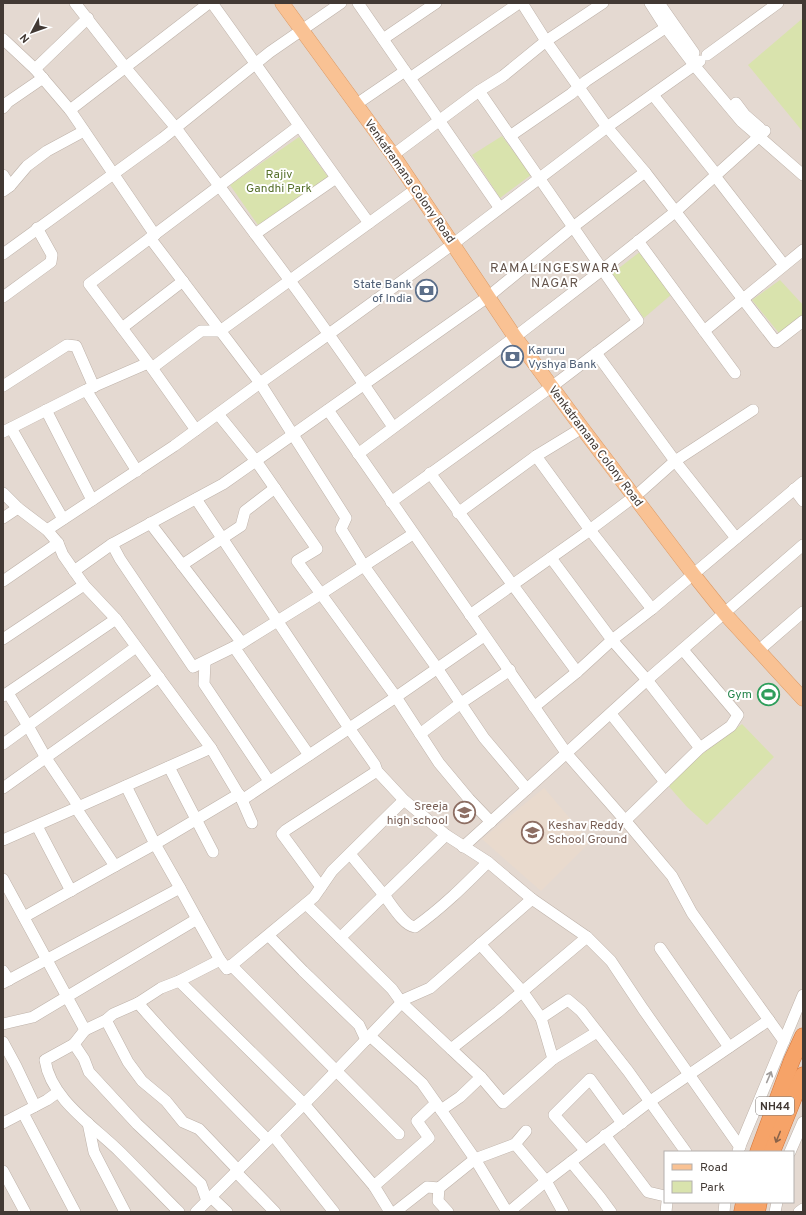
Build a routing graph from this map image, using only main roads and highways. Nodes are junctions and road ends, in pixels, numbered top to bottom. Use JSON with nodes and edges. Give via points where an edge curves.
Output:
{"nodes":[{"id":1,"x":282,"y":3,"type":"edge"},
{"id":2,"x":292,"y":3,"type":"edge"},
{"id":3,"x":304,"y":28,"type":"junction"},
{"id":4,"x":396,"y":153,"type":"junction"},
{"id":5,"x":456,"y":241,"type":"junction"},
{"id":6,"x":555,"y":384,"type":"junction"},
{"id":7,"x":636,"y":494,"type":"junction"},
{"id":8,"x":761,"y":648,"type":"junction"},
{"id":9,"x":803,"y":685,"type":"edge"},
{"id":10,"x":803,"y":699,"type":"edge"},
{"id":11,"x":803,"y":1036,"type":"edge"},
{"id":12,"x":803,"y":1075,"type":"edge"},
{"id":13,"x":758,"y":1151,"type":"edge"},
{"id":14,"x":772,"y":1151,"type":"edge"}],
"edges":[{"from":1,"to":3,"type":"main road","name":"Venkatramana Colony Road"},
{"from":2,"to":3,"type":"main road"},
{"from":3,"to":4,"type":"main road","name":"Venkatramana Colony Road"},
{"from":3,"to":4,"type":"main road","via":[[361,101]]},
{"from":4,"to":5,"type":"main road"},
{"from":4,"to":5,"type":"main road","name":"Venkatramana Colony Road","via":[[416,189]]},
{"from":5,"to":6,"type":"main road","name":"Venkatramana Colony Road"},
{"from":6,"to":7,"type":"main road"},
{"from":6,"to":7,"type":"main road","name":"Venkatramana Colony Road","via":[[582,428]]},
{"from":7,"to":8,"type":"main road","name":"Venkatramana Colony Road","via":[[695,572]]},
{"from":8,"to":9,"type":"main road"},
{"from":8,"to":10,"type":"main road","name":"Venkatramana Colony Road"},
{"from":11,"to":13,"type":"highway","number":"NH44"},
{"from":12,"to":14,"type":"highway","number":"NH44","one_way":true}]}
